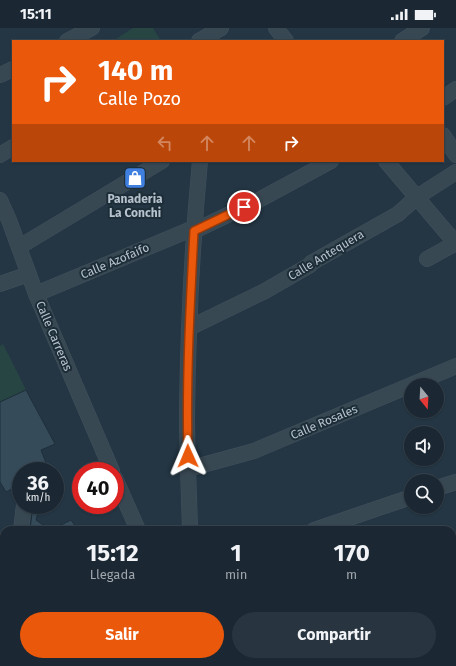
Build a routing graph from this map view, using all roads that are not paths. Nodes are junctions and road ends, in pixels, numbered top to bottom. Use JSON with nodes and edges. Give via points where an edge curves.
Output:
{"nodes":[{"id":1,"x":92,"y":28,"type":"edge"},
{"id":2,"x":221,"y":28,"type":"edge"},
{"id":3,"x":276,"y":28,"type":"edge"},
{"id":4,"x":422,"y":28,"type":"edge"},
{"id":5,"x":69,"y":40,"type":"edge"},
{"id":6,"x":201,"y":40,"type":"edge"},
{"id":7,"x":219,"y":40,"type":"edge"},
{"id":8,"x":285,"y":40,"type":"edge"},
{"id":9,"x":404,"y":40,"type":"edge"},
{"id":10,"x":12,"y":69,"type":"edge"},
{"id":11,"x":0,"y":75,"type":"edge"},
{"id":12,"x":456,"y":89,"type":"edge"},
{"id":13,"x":444,"y":97,"type":"edge"},
{"id":14,"x":444,"y":137,"type":"edge"},
{"id":15,"x":12,"y":149,"type":"edge"},
{"id":16,"x":0,"y":155,"type":"edge"},
{"id":17,"x":456,"y":155,"type":"edge"},
{"id":18,"x":160,"y":162,"type":"edge"},
{"id":19,"x":200,"y":162,"type":"edge"},
{"id":20,"x":330,"y":162,"type":"edge"},
{"id":21,"x":387,"y":162,"type":"edge"},
{"id":22,"x":456,"y":172,"type":"edge"},
{"id":23,"x":417,"y":198,"type":"junction"},
{"id":24,"x":0,"y":200,"type":"edge"},
{"id":25,"x":5,"y":222,"type":"edge"},
{"id":26,"x":194,"y":229,"type":"junction"},
{"id":27,"x":456,"y":243,"type":"edge"},
{"id":28,"x":19,"y":247,"type":"junction"},
{"id":29,"x":427,"y":260,"type":"dead end"},
{"id":30,"x":29,"y":274,"type":"junction"},
{"id":31,"x":0,"y":284,"type":"edge"},
{"id":32,"x":36,"y":294,"type":"junction"},
{"id":33,"x":189,"y":328,"type":"junction"},
{"id":34,"x":456,"y":366,"type":"edge"},
{"id":35,"x":108,"y":462,"type":"edge"},
{"id":36,"x":188,"y":469,"type":"junction"},
{"id":37,"x":456,"y":482,"type":"edge"},
{"id":38,"x":444,"y":486,"type":"edge"},
{"id":39,"x":124,"y":498,"type":"edge"},
{"id":40,"x":404,"y":500,"type":"edge"},
{"id":41,"x":23,"y":514,"type":"edge"},
{"id":42,"x":344,"y":525,"type":"edge"},
{"id":43,"x":21,"y":526,"type":"edge"},
{"id":44,"x":136,"y":526,"type":"edge"},
{"id":45,"x":190,"y":526,"type":"edge"}],
"edges":[{"from":1,"to":5,"type":"street"},
{"from":2,"to":6,"type":"street"},
{"from":2,"to":7,"type":"street"},
{"from":3,"to":8,"type":"street"},
{"from":4,"to":9,"type":"street"},
{"from":10,"to":11,"type":"street"},
{"from":12,"to":13,"type":"street"},
{"from":14,"to":17,"type":"street"},
{"from":15,"to":16,"type":"street"},
{"from":18,"to":28,"type":"street"},
{"from":19,"to":26,"type":"street"},
{"from":20,"to":26,"type":"street","name":"Calle Azofaifo","via":[[257,201]]},
{"from":21,"to":23,"type":"street"},
{"from":22,"to":23,"type":"street","name":"Calle Antequera"},
{"from":23,"to":27,"type":"street"},
{"from":23,"to":33,"type":"street","name":"Calle Antequera","via":[[398,214],[265,291]]},
{"from":24,"to":25,"type":"street","name":"Calle Carreras"},
{"from":25,"to":28,"type":"street","name":"Calle Carreras"},
{"from":26,"to":32,"type":"street","name":"Calle Azofaifo"},
{"from":26,"to":33,"type":"street"},
{"from":27,"to":29,"type":"street"},
{"from":28,"to":30,"type":"street","name":"Calle Carreras"},
{"from":30,"to":31,"type":"street"},
{"from":30,"to":32,"type":"street","name":"Calle Carreras"},
{"from":32,"to":35,"type":"street","name":"Calle Carreras"},
{"from":33,"to":36,"type":"street"},
{"from":34,"to":36,"type":"street","name":"Calle Rosales","via":[[254,451]]},
{"from":36,"to":45,"type":"street"},
{"from":37,"to":38,"type":"street"},
{"from":39,"to":44,"type":"street"},
{"from":40,"to":42,"type":"street"},
{"from":41,"to":43,"type":"street"}]}
